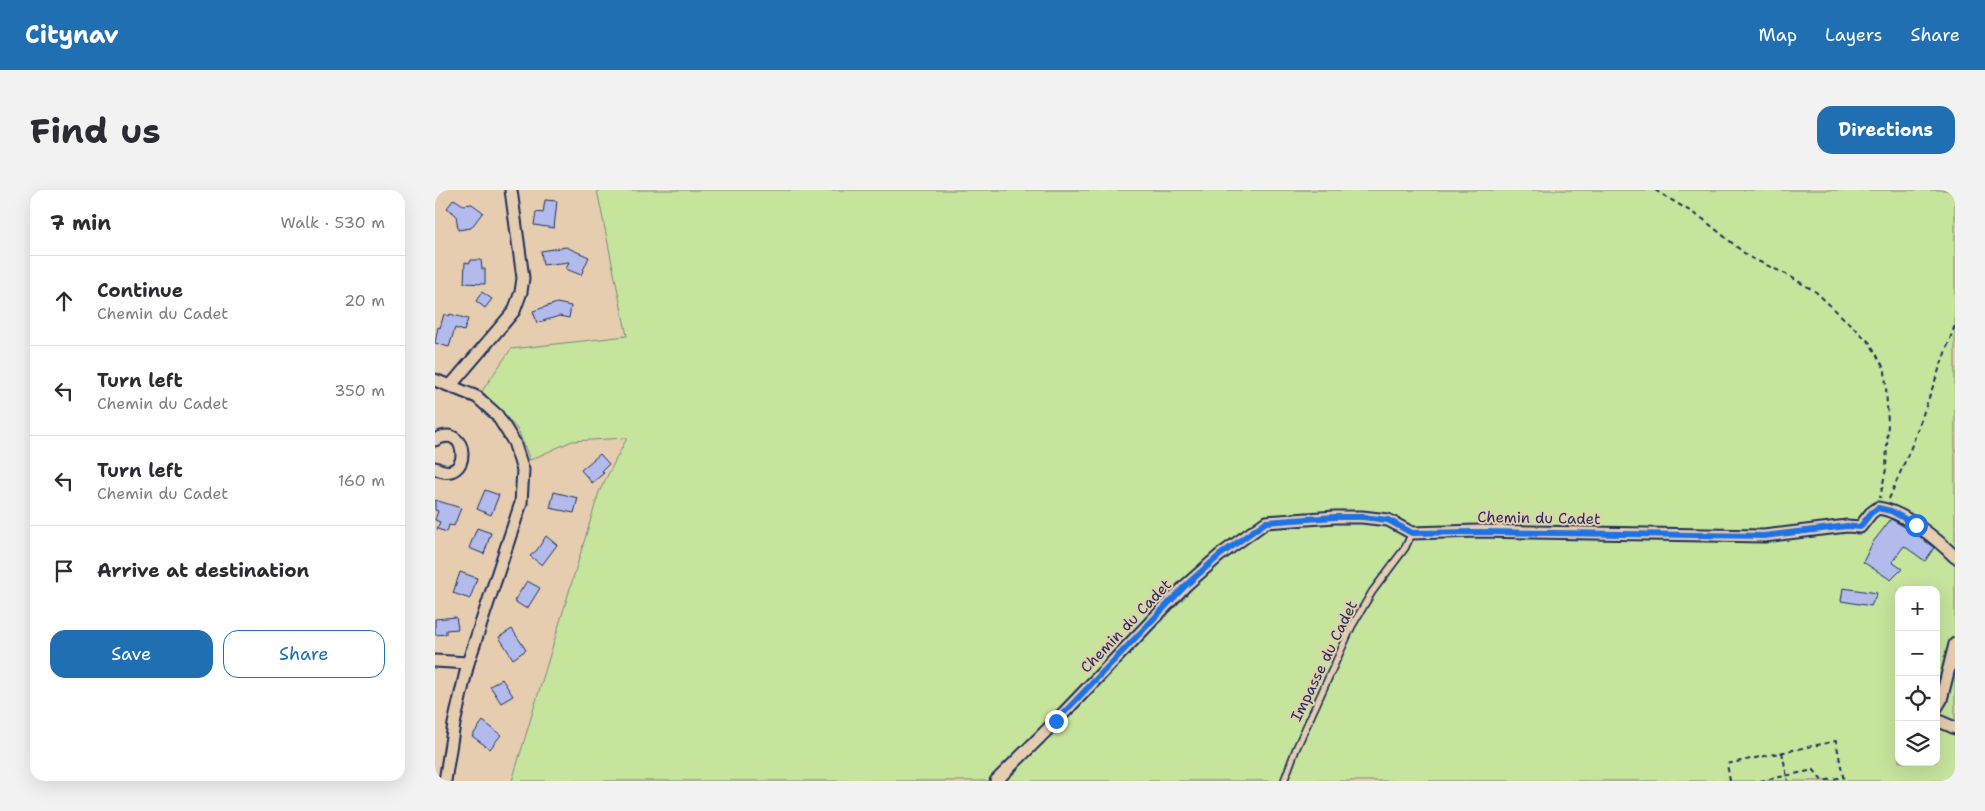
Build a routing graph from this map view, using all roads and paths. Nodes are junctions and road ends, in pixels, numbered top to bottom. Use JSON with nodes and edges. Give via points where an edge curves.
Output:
{"nodes":[{"id":1,"x":511,"y":190,"type":"edge"},
{"id":2,"x":1655,"y":190,"type":"edge"},
{"id":3,"x":1955,"y":325,"type":"edge"},
{"id":4,"x":435,"y":380,"type":"edge"},
{"id":5,"x":451,"y":385,"type":"junction"},
{"id":6,"x":435,"y":440,"type":"edge"},
{"id":7,"x":435,"y":468,"type":"edge"},
{"id":8,"x":1882,"y":508,"type":"junction"},
{"id":9,"x":1412,"y":533,"type":"junction"},
{"id":10,"x":1955,"y":557,"type":"edge"},
{"id":11,"x":1955,"y":644,"type":"edge"},
{"id":12,"x":435,"y":661,"type":"edge"},
{"id":13,"x":468,"y":663,"type":"junction"},
{"id":14,"x":1940,"y":702,"type":"edge"},
{"id":15,"x":1938,"y":721,"type":"edge"},
{"id":16,"x":1955,"y":728,"type":"edge"},
{"id":17,"x":1782,"y":752,"type":"junction"},
{"id":18,"x":1787,"y":776,"type":"junction"},
{"id":19,"x":1843,"y":777,"type":"junction"},
{"id":20,"x":445,"y":781,"type":"edge"},
{"id":21,"x":996,"y":781,"type":"edge"},
{"id":22,"x":1284,"y":781,"type":"edge"},
{"id":23,"x":1731,"y":781,"type":"edge"},
{"id":24,"x":1759,"y":781,"type":"edge"},
{"id":25,"x":1789,"y":781,"type":"edge"},
{"id":26,"x":1844,"y":781,"type":"edge"}],
"edges":[{"from":1,"to":5,"type":"street","via":[[523,278],[521,292],[513,311]]},
{"from":2,"to":8,"type":"path","via":[[1703,219],[1749,257],[1816,292],[1870,343],[1885,370],[1888,423]]},
{"from":3,"to":8,"type":"path","via":[[1912,444]]},
{"from":4,"to":5,"type":"street"},
{"from":5,"to":13,"type":"street","via":[[477,397],[497,415],[514,442],[523,470],[521,502]]},
{"from":6,"to":7,"type":"street","via":[[442,436],[453,438],[463,452],[460,463],[452,470],[446,472]]},
{"from":8,"to":9,"type":"street","name":"Chemin du Cadet","via":[[1871,513],[1860,527],[1764,536]]},
{"from":8,"to":10,"type":"street","via":[[1916,525]]},
{"from":9,"to":21,"type":"street","name":"Chemin du Cadet","via":[[1388,520],[1362,517],[1266,522],[1220,555],[1185,586]]},
{"from":9,"to":22,"type":"lane","name":"Impasse du Cadet","via":[[1352,626]]},
{"from":11,"to":14,"type":"street"},
{"from":12,"to":13,"type":"street"},
{"from":13,"to":20,"type":"street"},
{"from":15,"to":16,"type":"street"},
{"from":17,"to":18,"type":"path"},
{"from":17,"to":19,"type":"path","via":[[1836,741]]},
{"from":17,"to":23,"type":"path","via":[[1727,764]]},
{"from":18,"to":19,"type":"path","via":[[1814,770],[1822,781]]},
{"from":18,"to":24,"type":"path"},
{"from":18,"to":25,"type":"path"},
{"from":19,"to":26,"type":"path"}]}
